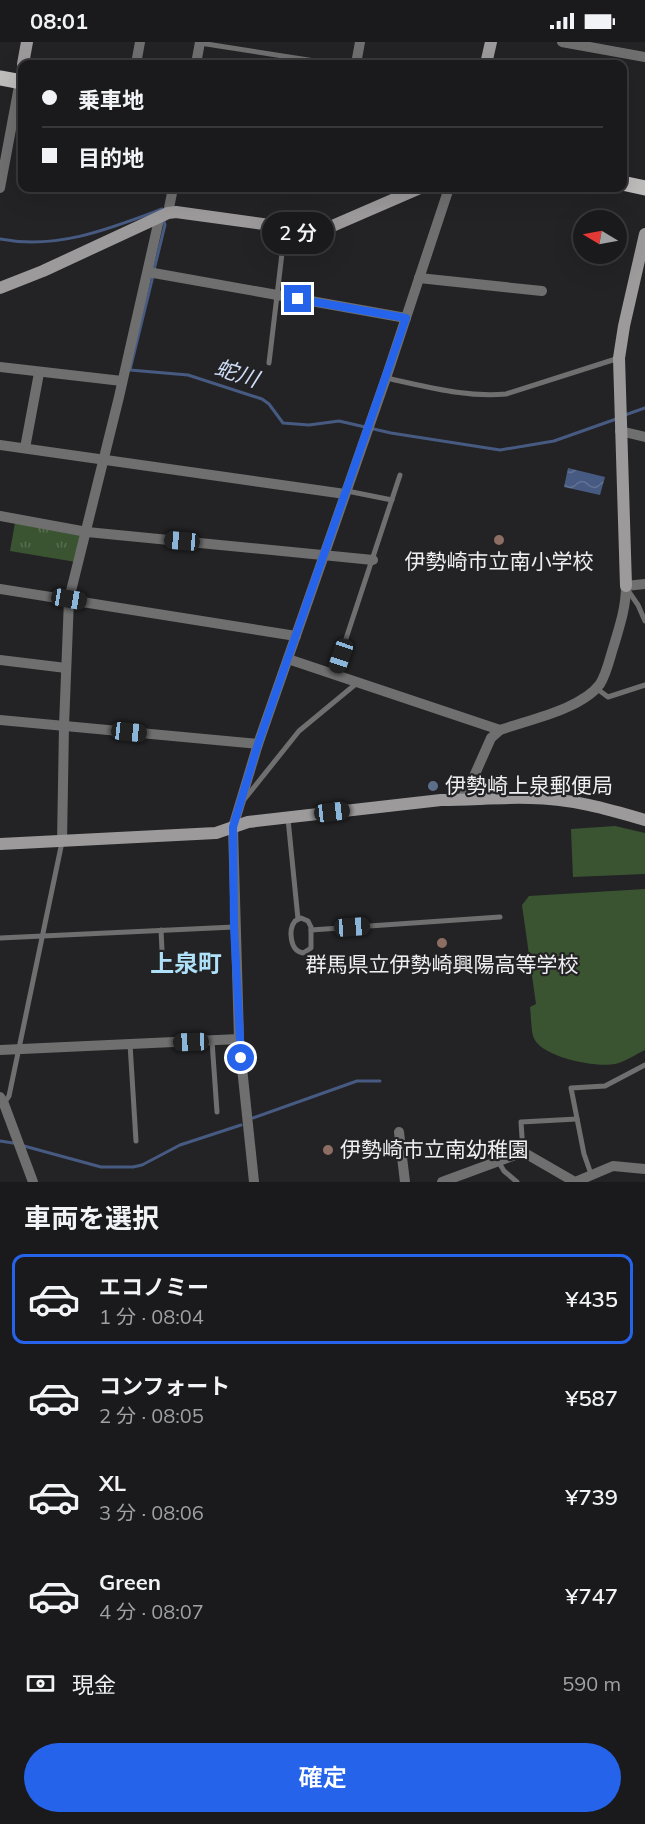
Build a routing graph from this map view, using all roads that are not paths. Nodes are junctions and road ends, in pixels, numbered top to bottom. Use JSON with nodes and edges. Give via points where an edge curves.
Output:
{"nodes":[{"id":1,"x":27,"y":42,"type":"edge"},
{"id":2,"x":140,"y":42,"type":"edge"},
{"id":3,"x":200,"y":42,"type":"edge"},
{"id":4,"x":360,"y":42,"type":"edge"},
{"id":5,"x":491,"y":42,"type":"edge"},
{"id":6,"x":562,"y":42,"type":"edge"},
{"id":7,"x":645,"y":57,"type":"edge"},
{"id":8,"x":24,"y":60,"type":"edge"},
{"id":9,"x":137,"y":60,"type":"edge"},
{"id":10,"x":197,"y":60,"type":"edge"},
{"id":11,"x":310,"y":60,"type":"edge"},
{"id":12,"x":357,"y":60,"type":"edge"},
{"id":13,"x":487,"y":60,"type":"edge"},
{"id":14,"x":18,"y":74,"type":"edge"},
{"id":15,"x":0,"y":78,"type":"edge"},
{"id":16,"x":18,"y":94,"type":"edge"},
{"id":17,"x":627,"y":184,"type":"edge"},
{"id":18,"x":0,"y":188,"type":"edge"},
{"id":19,"x":645,"y":188,"type":"edge"},
{"id":20,"x":171,"y":192,"type":"edge"},
{"id":21,"x":411,"y":192,"type":"edge"},
{"id":22,"x":448,"y":192,"type":"edge"},
{"id":23,"x":162,"y":216,"type":"junction"},
{"id":24,"x":285,"y":227,"type":"junction"},
{"id":25,"x":645,"y":234,"type":"edge"},
{"id":26,"x":148,"y":272,"type":"junction"},
{"id":27,"x":419,"y":278,"type":"junction"},
{"id":28,"x":0,"y":288,"type":"edge"},
{"id":29,"x":542,"y":291,"type":"dead end"},
{"id":30,"x":277,"y":295,"type":"junction"},
{"id":31,"x":406,"y":318,"type":"junction"},
{"id":32,"x":619,"y":358,"type":"junction"},
{"id":33,"x":269,"y":363,"type":"dead end"},
{"id":34,"x":0,"y":367,"type":"edge"},
{"id":35,"x":39,"y":372,"type":"junction"},
{"id":36,"x":386,"y":378,"type":"junction"},
{"id":37,"x":122,"y":381,"type":"junction"},
{"id":38,"x":620,"y":428,"type":"junction"},
{"id":39,"x":645,"y":437,"type":"edge"},
{"id":40,"x":0,"y":445,"type":"edge"},
{"id":41,"x":25,"y":448,"type":"junction"},
{"id":42,"x":105,"y":459,"type":"junction"},
{"id":43,"x":400,"y":475,"type":"dead end"},
{"id":44,"x":345,"y":493,"type":"junction"},
{"id":45,"x":392,"y":500,"type":"junction"},
{"id":46,"x":0,"y":516,"type":"edge"},
{"id":47,"x":87,"y":532,"type":"junction"},
{"id":48,"x":324,"y":555,"type":"junction"},
{"id":49,"x":373,"y":560,"type":"junction"},
{"id":50,"x":645,"y":584,"type":"edge"},
{"id":51,"x":626,"y":586,"type":"junction"},
{"id":52,"x":0,"y":589,"type":"edge"},
{"id":53,"x":69,"y":599,"type":"junction"},
{"id":54,"x":645,"y":621,"type":"edge"},
{"id":55,"x":296,"y":636,"type":"junction"},
{"id":56,"x":288,"y":659,"type":"junction"},
{"id":57,"x":0,"y":660,"type":"edge"},
{"id":58,"x":66,"y":668,"type":"junction"},
{"id":59,"x":334,"y":675,"type":"junction"},
{"id":60,"x":358,"y":683,"type":"junction"},
{"id":61,"x":645,"y":685,"type":"edge"},
{"id":62,"x":596,"y":688,"type":"junction"},
{"id":63,"x":0,"y":720,"type":"edge"},
{"id":64,"x":64,"y":726,"type":"junction"},
{"id":65,"x":500,"y":730,"type":"junction"},
{"id":66,"x":258,"y":744,"type":"junction"},
{"id":67,"x":461,"y":800,"type":"junction"},
{"id":68,"x":240,"y":804,"type":"junction"},
{"id":69,"x":288,"y":818,"type":"junction"},
{"id":70,"x":645,"y":820,"type":"edge"},
{"id":71,"x":233,"y":827,"type":"junction"},
{"id":72,"x":62,"y":842,"type":"junction"},
{"id":73,"x":0,"y":844,"type":"edge"},
{"id":74,"x":500,"y":917,"type":"dead end"},
{"id":75,"x":298,"y":919,"type":"junction"},
{"id":76,"x":234,"y":927,"type":"junction"},
{"id":77,"x":161,"y":930,"type":"junction"},
{"id":78,"x":311,"y":930,"type":"junction"},
{"id":79,"x":40,"y":936,"type":"junction"},
{"id":80,"x":0,"y":938,"type":"edge"},
{"id":81,"x":163,"y":971,"type":"dead end"},
{"id":82,"x":239,"y":1039,"type":"junction"},
{"id":83,"x":212,"y":1041,"type":"junction"},
{"id":84,"x":130,"y":1044,"type":"junction"},
{"id":85,"x":18,"y":1049,"type":"junction"},
{"id":86,"x":0,"y":1050,"type":"edge"},
{"id":87,"x":645,"y":1065,"type":"edge"},
{"id":88,"x":2,"y":1100,"type":"edge"},
{"id":89,"x":217,"y":1112,"type":"dead end"},
{"id":90,"x":577,"y":1119,"type":"junction"},
{"id":91,"x":399,"y":1132,"type":"dead end"},
{"id":92,"x":136,"y":1141,"type":"dead end"},
{"id":93,"x":523,"y":1152,"type":"junction"},
{"id":94,"x":498,"y":1161,"type":"junction"},
{"id":95,"x":645,"y":1169,"type":"edge"},
{"id":96,"x":591,"y":1174,"type":"junction"},
{"id":97,"x":33,"y":1182,"type":"edge"},
{"id":98,"x":254,"y":1182,"type":"edge"},
{"id":99,"x":405,"y":1182,"type":"edge"},
{"id":100,"x":442,"y":1182,"type":"edge"},
{"id":101,"x":517,"y":1182,"type":"edge"}],
"edges":[{"from":1,"to":8,"type":"street"},
{"from":2,"to":9,"type":"street"},
{"from":3,"to":10,"type":"street"},
{"from":3,"to":11,"type":"lane"},
{"from":4,"to":12,"type":"street"},
{"from":5,"to":13,"type":"street"},
{"from":6,"to":7,"type":"street"},
{"from":14,"to":15,"type":"main road"},
{"from":16,"to":18,"type":"street"},
{"from":17,"to":19,"type":"main road"},
{"from":20,"to":23,"type":"street"},
{"from":21,"to":24,"type":"street","via":[[330,227],[314,231]]},
{"from":22,"to":27,"type":"street"},
{"from":23,"to":24,"type":"street","via":[[176,212]]},
{"from":23,"to":26,"type":"street"},
{"from":23,"to":28,"type":"street"},
{"from":24,"to":30,"type":"lane"},
{"from":25,"to":32,"type":"street"},
{"from":26,"to":30,"type":"street"},
{"from":26,"to":37,"type":"street"},
{"from":27,"to":29,"type":"street"},
{"from":27,"to":31,"type":"street"},
{"from":30,"to":31,"type":"street"},
{"from":30,"to":33,"type":"lane"},
{"from":31,"to":36,"type":"street"},
{"from":32,"to":36,"type":"lane","via":[[506,394],[447,391]]},
{"from":32,"to":38,"type":"street"},
{"from":34,"to":35,"type":"street"},
{"from":35,"to":37,"type":"street"},
{"from":35,"to":41,"type":"street"},
{"from":36,"to":44,"type":"street"},
{"from":37,"to":42,"type":"street"},
{"from":38,"to":39,"type":"street"},
{"from":38,"to":51,"type":"street"},
{"from":40,"to":41,"type":"street"},
{"from":41,"to":42,"type":"street"},
{"from":42,"to":44,"type":"street"},
{"from":42,"to":47,"type":"street"},
{"from":43,"to":45,"type":"lane"},
{"from":44,"to":45,"type":"lane"},
{"from":44,"to":48,"type":"street"},
{"from":45,"to":49,"type":"lane"},
{"from":46,"to":47,"type":"street"},
{"from":47,"to":48,"type":"street"},
{"from":47,"to":53,"type":"street"},
{"from":48,"to":49,"type":"street"},
{"from":48,"to":55,"type":"street"},
{"from":49,"to":59,"type":"lane"},
{"from":50,"to":51,"type":"street"},
{"from":51,"to":54,"type":"lane"},
{"from":51,"to":62,"type":"street","via":[[624,612],[605,674]]},
{"from":52,"to":53,"type":"street"},
{"from":53,"to":55,"type":"street"},
{"from":53,"to":58,"type":"street"},
{"from":55,"to":56,"type":"street"},
{"from":56,"to":59,"type":"street"},
{"from":56,"to":66,"type":"street"},
{"from":57,"to":58,"type":"street"},
{"from":58,"to":64,"type":"street"},
{"from":59,"to":60,"type":"street"},
{"from":60,"to":65,"type":"street"},
{"from":60,"to":68,"type":"lane","via":[[299,731]]},
{"from":61,"to":62,"type":"lane","via":[[608,697]]},
{"from":62,"to":65,"type":"street","via":[[577,702]]},
{"from":63,"to":64,"type":"street"},
{"from":64,"to":66,"type":"street"},
{"from":64,"to":72,"type":"street"},
{"from":65,"to":67,"type":"street","via":[[491,738]]},
{"from":66,"to":68,"type":"street"},
{"from":67,"to":69,"type":"street"},
{"from":67,"to":70,"type":"street","via":[[560,800]]},
{"from":68,"to":71,"type":"street"},
{"from":69,"to":71,"type":"street"},
{"from":69,"to":75,"type":"lane"},
{"from":71,"to":72,"type":"street","via":[[216,833]]},
{"from":71,"to":76,"type":"street"},
{"from":72,"to":73,"type":"street"},
{"from":72,"to":79,"type":"lane"},
{"from":74,"to":78,"type":"lane"},
{"from":75,"to":78,"type":"lane","via":[[308,921]]},
{"from":75,"to":78,"type":"lane","via":[[291,926],[297,952],[311,948]]},
{"from":76,"to":77,"type":"lane"},
{"from":76,"to":82,"type":"street"},
{"from":77,"to":79,"type":"lane"},
{"from":77,"to":81,"type":"lane"},
{"from":79,"to":80,"type":"lane"},
{"from":79,"to":85,"type":"lane"},
{"from":82,"to":83,"type":"street"},
{"from":82,"to":98,"type":"street"},
{"from":83,"to":84,"type":"street"},
{"from":83,"to":89,"type":"lane"},
{"from":84,"to":85,"type":"street"},
{"from":84,"to":92,"type":"lane"},
{"from":85,"to":86,"type":"street"},
{"from":85,"to":88,"type":"lane","via":[[9,1096]]},
{"from":87,"to":90,"type":"lane","via":[[605,1086],[570,1088]]},
{"from":88,"to":97,"type":"street"},
{"from":90,"to":93,"type":"lane","via":[[521,1122]]},
{"from":90,"to":96,"type":"lane"},
{"from":91,"to":99,"type":"street"},
{"from":93,"to":94,"type":"street"},
{"from":93,"to":96,"type":"street","via":[[575,1182]]},
{"from":94,"to":100,"type":"street"},
{"from":94,"to":101,"type":"lane"},
{"from":95,"to":96,"type":"street","via":[[613,1166]]}]}
